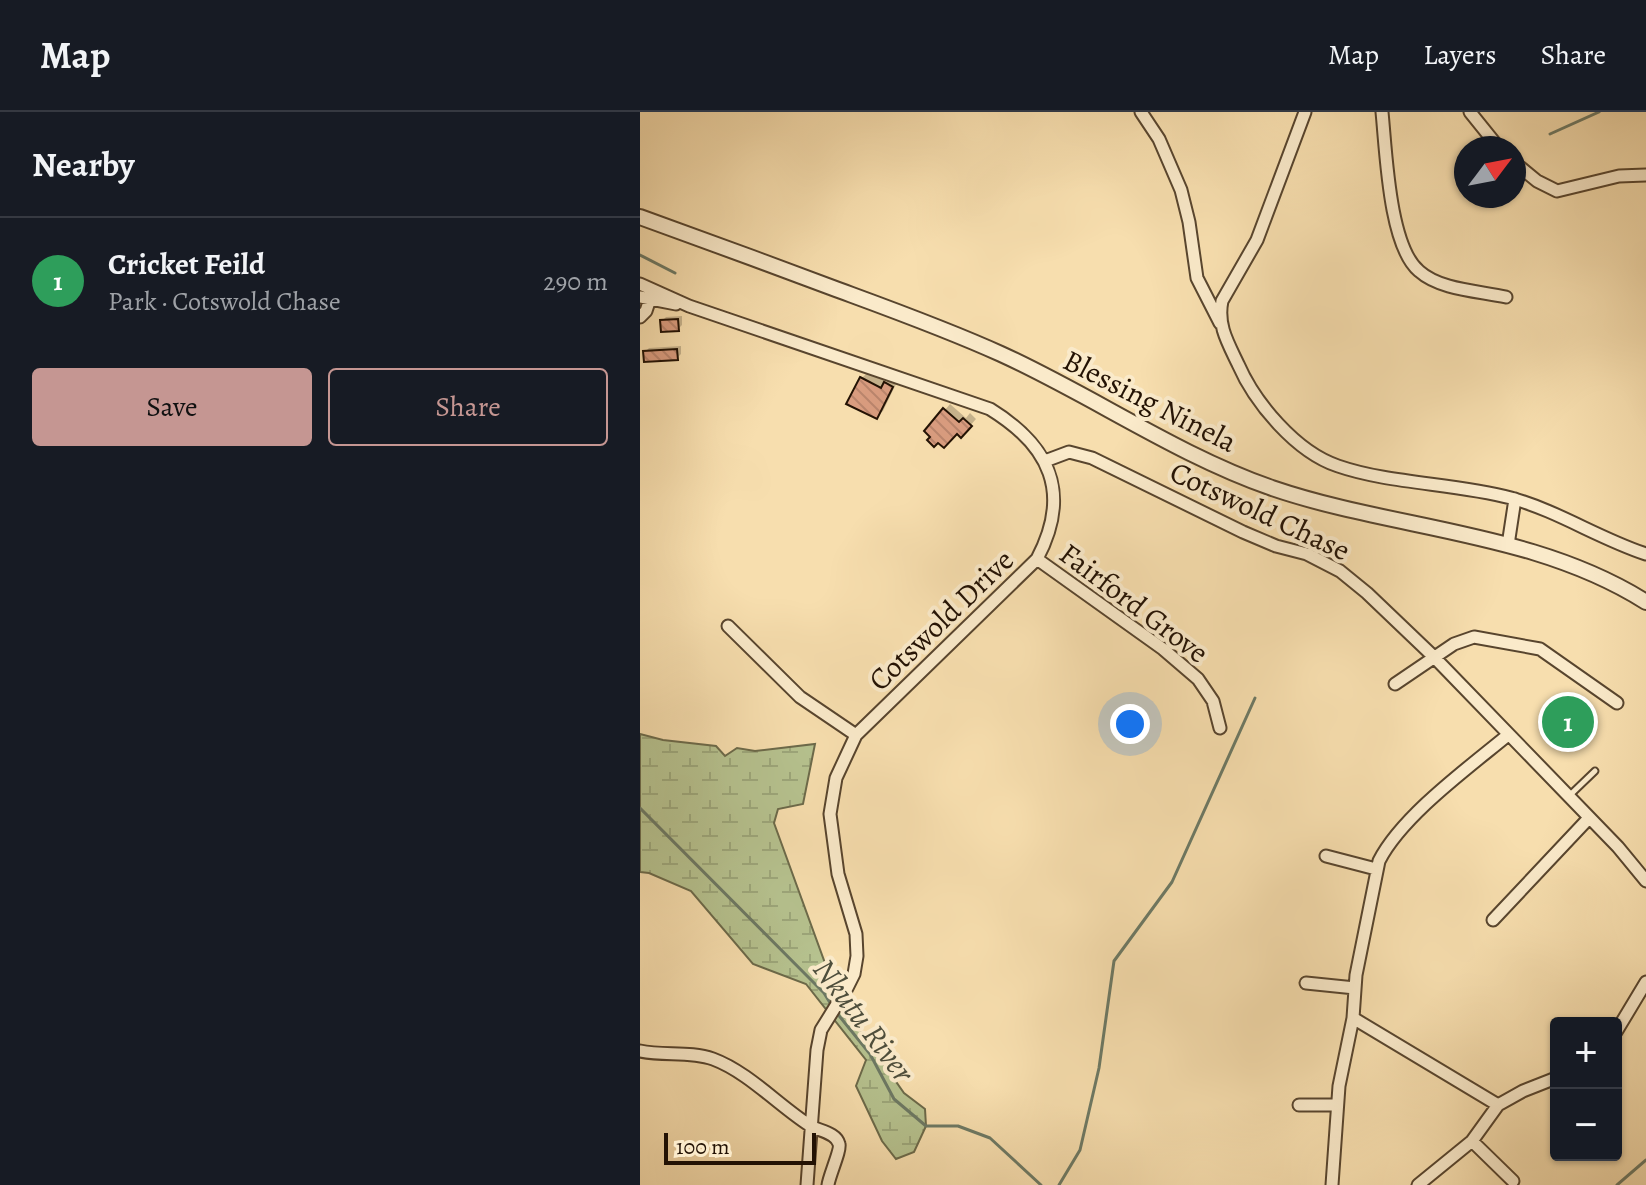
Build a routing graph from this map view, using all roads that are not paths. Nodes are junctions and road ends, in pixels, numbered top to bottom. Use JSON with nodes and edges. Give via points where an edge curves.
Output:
{"nodes":[{"id":1,"x":1141,"y":112,"type":"edge"},
{"id":2,"x":1305,"y":112,"type":"edge"},
{"id":3,"x":1382,"y":112,"type":"edge"},
{"id":4,"x":1470,"y":112,"type":"edge"},
{"id":5,"x":1489,"y":136,"type":"edge"},
{"id":6,"x":1526,"y":171,"type":"edge"},
{"id":7,"x":1646,"y":175,"type":"edge"},
{"id":8,"x":640,"y":217,"type":"edge"},
{"id":9,"x":640,"y":284,"type":"edge"},
{"id":10,"x":648,"y":295,"type":"edge"},
{"id":11,"x":1506,"y":297,"type":"dead end"},
{"id":12,"x":640,"y":317,"type":"edge"},
{"id":13,"x":1220,"y":324,"type":"junction"},
{"id":14,"x":1045,"y":461,"type":"junction"},
{"id":15,"x":1515,"y":499,"type":"junction"},
{"id":16,"x":1508,"y":545,"type":"junction"},
{"id":17,"x":1646,"y":554,"type":"edge"},
{"id":18,"x":1037,"y":559,"type":"junction"},
{"id":19,"x":1646,"y":602,"type":"edge"},
{"id":20,"x":728,"y":626,"type":"dead end"},
{"id":21,"x":1434,"y":657,"type":"junction"},
{"id":22,"x":1395,"y":684,"type":"dead end"},
{"id":23,"x":1617,"y":703,"type":"dead end"},
{"id":24,"x":1220,"y":728,"type":"dead end"},
{"id":25,"x":856,"y":735,"type":"junction"},
{"id":26,"x":1508,"y":735,"type":"junction"},
{"id":27,"x":1595,"y":771,"type":"dead end"},
{"id":28,"x":1568,"y":796,"type":"junction"},
{"id":29,"x":1589,"y":818,"type":"junction"},
{"id":30,"x":1326,"y":856,"type":"dead end"},
{"id":31,"x":1376,"y":869,"type":"junction"},
{"id":32,"x":1646,"y":881,"type":"edge"},
{"id":33,"x":1493,"y":920,"type":"dead end"},
{"id":34,"x":1306,"y":983,"type":"dead end"},
{"id":35,"x":1355,"y":988,"type":"junction"},
{"id":36,"x":1645,"y":988,"type":"edge"},
{"id":37,"x":1353,"y":1018,"type":"junction"},
{"id":38,"x":1622,"y":1023,"type":"edge"},
{"id":39,"x":640,"y":1051,"type":"edge"},
{"id":40,"x":1550,"y":1080,"type":"edge"},
{"id":41,"x":1299,"y":1105,"type":"dead end"},
{"id":42,"x":1337,"y":1105,"type":"junction"},
{"id":43,"x":1498,"y":1105,"type":"junction"},
{"id":44,"x":812,"y":1128,"type":"junction"},
{"id":45,"x":1472,"y":1141,"type":"junction"},
{"id":46,"x":1513,"y":1181,"type":"dead end"},
{"id":47,"x":807,"y":1185,"type":"edge"},
{"id":48,"x":828,"y":1185,"type":"edge"},
{"id":49,"x":1332,"y":1185,"type":"edge"},
{"id":50,"x":1418,"y":1185,"type":"edge"}],
"edges":[{"from":1,"to":13,"type":"street","via":[[1181,190],[1197,278]]},
{"from":2,"to":13,"type":"street","via":[[1257,240],[1222,301]]},
{"from":3,"to":11,"type":"street","via":[[1395,217],[1410,262],[1434,281]]},
{"from":4,"to":5,"type":"street"},
{"from":6,"to":7,"type":"street","via":[[1557,191]]},
{"from":8,"to":16,"type":"street","name":"Blessing Ninela","via":[[950,330],[1244,478],[1330,504]]},
{"from":9,"to":10,"type":"street","name":"Cotswold Drive"},
{"from":10,"to":12,"type":"street"},
{"from":10,"to":14,"type":"street","name":"Cotswold Drive","via":[[974,401],[1024,434]]},
{"from":13,"to":15,"type":"street","via":[[1262,407],[1283,429],[1335,465]]},
{"from":14,"to":18,"type":"street","name":"Cotswold Drive","via":[[1054,512]]},
{"from":14,"to":21,"type":"street","name":"Cotswold Chase","via":[[1069,452],[1092,458],[1243,532],[1307,554],[1340,571]]},
{"from":15,"to":16,"type":"street"},
{"from":15,"to":17,"type":"street"},
{"from":16,"to":19,"type":"street","name":"Blessing Ninela","via":[[1577,567]]},
{"from":18,"to":24,"type":"street","name":"Fairford Grove","via":[[1198,679],[1213,701]]},
{"from":18,"to":25,"type":"street","name":"Cotswold Drive"},
{"from":20,"to":25,"type":"street","via":[[800,697]]},
{"from":21,"to":22,"type":"street"},
{"from":21,"to":23,"type":"street","via":[[1474,637],[1540,649]]},
{"from":21,"to":26,"type":"street","name":"Cotswold Chase"},
{"from":25,"to":44,"type":"street","name":"Cotswold Drive","via":[[836,778],[830,814],[857,956],[854,974],[821,1030]]},
{"from":26,"to":28,"type":"street","name":"Cotswold Chase"},
{"from":26,"to":31,"type":"street","via":[[1454,778],[1386,846]]},
{"from":27,"to":28,"type":"lane"},
{"from":28,"to":29,"type":"street","name":"Cotswold Chase"},
{"from":29,"to":32,"type":"street","name":"Cotswold Chase"},
{"from":29,"to":33,"type":"street"},
{"from":30,"to":31,"type":"street"},
{"from":31,"to":35,"type":"street"},
{"from":34,"to":35,"type":"street"},
{"from":35,"to":37,"type":"street"},
{"from":36,"to":38,"type":"street"},
{"from":37,"to":42,"type":"street"},
{"from":37,"to":43,"type":"street"},
{"from":39,"to":44,"type":"street","via":[[695,1055],[725,1065]]},
{"from":40,"to":43,"type":"street"},
{"from":41,"to":42,"type":"street"},
{"from":42,"to":49,"type":"street"},
{"from":43,"to":45,"type":"street"},
{"from":44,"to":47,"type":"street","name":"Cotswold Drive"},
{"from":44,"to":48,"type":"street","via":[[833,1136],[840,1145]]},
{"from":45,"to":46,"type":"street"},
{"from":45,"to":50,"type":"street"}]}
